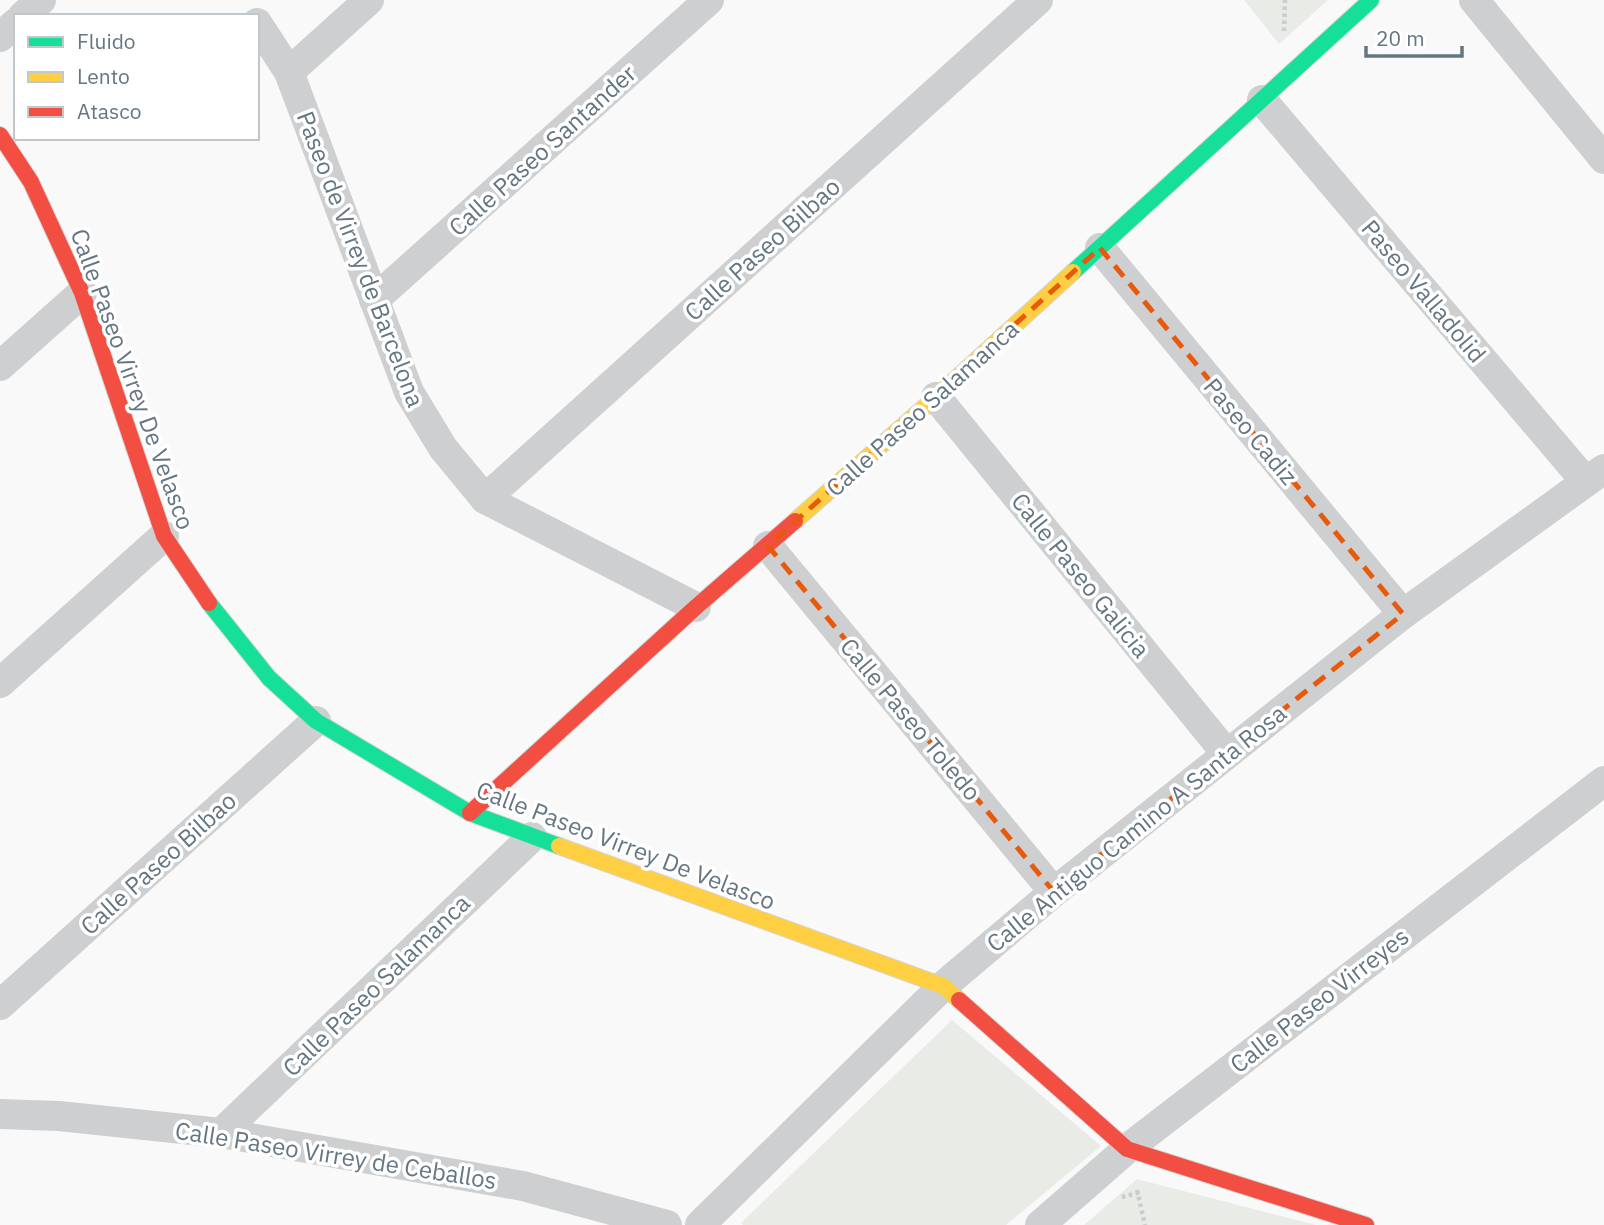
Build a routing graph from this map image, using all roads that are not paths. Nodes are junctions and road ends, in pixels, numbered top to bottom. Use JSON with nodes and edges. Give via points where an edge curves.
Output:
{"nodes":[{"id":1,"x":41,"y":0,"type":"edge"},
{"id":2,"x":369,"y":0,"type":"edge"},
{"id":3,"x":709,"y":0,"type":"edge"},
{"id":4,"x":1038,"y":0,"type":"edge"},
{"id":5,"x":1371,"y":0,"type":"edge"},
{"id":6,"x":1474,"y":0,"type":"edge"},
{"id":7,"x":25,"y":14,"type":"edge"},
{"id":8,"x":14,"y":25,"type":"edge"},
{"id":9,"x":259,"y":26,"type":"edge"},
{"id":10,"x":0,"y":37,"type":"edge"},
{"id":11,"x":289,"y":72,"type":"junction"},
{"id":12,"x":1262,"y":100,"type":"junction"},
{"id":13,"x":0,"y":135,"type":"edge"},
{"id":14,"x":1604,"y":159,"type":"edge"},
{"id":15,"x":1100,"y":248,"type":"junction"},
{"id":16,"x":82,"y":293,"type":"junction"},
{"id":17,"x":374,"y":300,"type":"junction"},
{"id":18,"x":0,"y":366,"type":"edge"},
{"id":19,"x":936,"y":397,"type":"junction"},
{"id":20,"x":1595,"y":476,"type":"edge"},
{"id":21,"x":485,"y":499,"type":"junction"},
{"id":22,"x":164,"y":536,"type":"junction"},
{"id":23,"x":768,"y":545,"type":"junction"},
{"id":24,"x":696,"y":607,"type":"junction"},
{"id":25,"x":1403,"y":614,"type":"junction"},
{"id":26,"x":0,"y":683,"type":"edge"},
{"id":27,"x":316,"y":721,"type":"junction"},
{"id":28,"x":1226,"y":754,"type":"junction"},
{"id":29,"x":1604,"y":781,"type":"edge"},
{"id":30,"x":470,"y":813,"type":"junction"},
{"id":31,"x":532,"y":836,"type":"junction"},
{"id":32,"x":1054,"y":892,"type":"junction"},
{"id":33,"x":943,"y":986,"type":"junction"},
{"id":34,"x":0,"y":1005,"type":"edge"},
{"id":35,"x":0,"y":1114,"type":"edge"},
{"id":36,"x":221,"y":1133,"type":"junction"},
{"id":37,"x":1127,"y":1149,"type":"junction"},
{"id":38,"x":667,"y":1225,"type":"edge"},
{"id":39,"x":700,"y":1225,"type":"edge"},
{"id":40,"x":1040,"y":1225,"type":"edge"},
{"id":41,"x":1366,"y":1225,"type":"edge"}],
"edges":[{"from":1,"to":7,"type":"street"},
{"from":2,"to":11,"type":"street"},
{"from":3,"to":17,"type":"street","name":"Calle Paseo Santander"},
{"from":4,"to":21,"type":"street","name":"Calle Paseo Bilbao"},
{"from":5,"to":12,"type":"street","name":"Calle Paseo Salamanca"},
{"from":6,"to":14,"type":"street"},
{"from":8,"to":10,"type":"street"},
{"from":9,"to":11,"type":"street","name":"Paseo de Virrey de Barcelona"},
{"from":11,"to":17,"type":"street","name":"Paseo de Virrey de Barcelona"},
{"from":12,"to":15,"type":"street","name":"Calle Paseo Salamanca"},
{"from":12,"to":20,"type":"street","name":"Paseo Valladolid"},
{"from":13,"to":16,"type":"street","name":"Calle Paseo Virrey De Velasco","via":[[31,182]]},
{"from":15,"to":19,"type":"street","name":"Calle Paseo Salamanca"},
{"from":15,"to":25,"type":"street","name":"Paseo Cadiz"},
{"from":16,"to":18,"type":"street"},
{"from":16,"to":22,"type":"street","name":"Calle Paseo Virrey De Velasco"},
{"from":17,"to":21,"type":"street","name":"Paseo de Virrey de Barcelona","via":[[409,393],[443,448]]},
{"from":19,"to":23,"type":"street","name":"Calle Paseo Salamanca"},
{"from":19,"to":28,"type":"street","name":"Calle Paseo Galicia"},
{"from":20,"to":25,"type":"street","name":"Calle Antiguo Camino A Santa Rosa"},
{"from":21,"to":24,"type":"street","name":"Paseo de Virrey de Barcelona"},
{"from":22,"to":26,"type":"street"},
{"from":22,"to":27,"type":"street","name":"Calle Paseo Virrey De Velasco","via":[[218,617],[269,678]]},
{"from":23,"to":24,"type":"street","name":"Calle Paseo Salamanca"},
{"from":23,"to":32,"type":"street","name":"Calle Paseo Toledo"},
{"from":24,"to":30,"type":"street","name":"Calle Paseo Salamanca"},
{"from":25,"to":28,"type":"street","name":"Calle Antiguo Camino A Santa Rosa"},
{"from":27,"to":30,"type":"street","name":"Calle Paseo Virrey De Velasco"},
{"from":27,"to":34,"type":"street","name":"Calle Paseo Bilbao"},
{"from":28,"to":32,"type":"street","name":"Calle Antiguo Camino A Santa Rosa"},
{"from":29,"to":37,"type":"street","name":"Calle Paseo Virreyes"},
{"from":30,"to":31,"type":"street","name":"Calle Paseo Virrey De Velasco"},
{"from":31,"to":33,"type":"street","name":"Calle Paseo Virrey De Velasco"},
{"from":31,"to":36,"type":"street","name":"Calle Paseo Salamanca"},
{"from":32,"to":33,"type":"street","name":"Calle Antiguo Camino A Santa Rosa"},
{"from":33,"to":37,"type":"street","name":"Calle Paseo Virrey De Velasco"},
{"from":33,"to":39,"type":"street","name":"Calle Antiguo Camino A Santa Rosa"},
{"from":35,"to":36,"type":"street","name":"Calle Paseo Virrey de Ceballos"},
{"from":36,"to":38,"type":"street","name":"Calle Paseo Virrey de Ceballos","via":[[523,1186]]},
{"from":37,"to":40,"type":"street","name":"Calle Paseo Virreyes"},
{"from":37,"to":41,"type":"street"}]}
